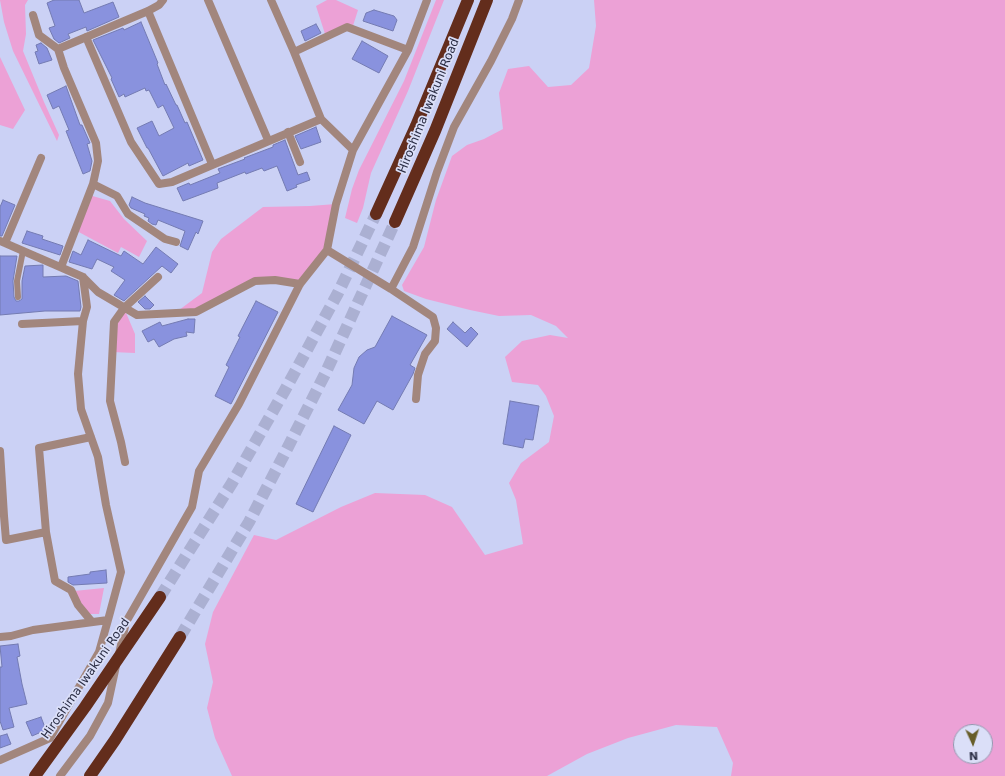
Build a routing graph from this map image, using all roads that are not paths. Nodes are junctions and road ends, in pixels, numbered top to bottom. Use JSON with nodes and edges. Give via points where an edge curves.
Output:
{"nodes":[{"id":1,"x":163,"y":0,"type":"edge"},
{"id":2,"x":208,"y":0,"type":"edge"},
{"id":3,"x":271,"y":0,"type":"edge"},
{"id":4,"x":427,"y":0,"type":"edge"},
{"id":5,"x":468,"y":0,"type":"edge"},
{"id":6,"x":487,"y":0,"type":"edge"},
{"id":7,"x":519,"y":0,"type":"edge"},
{"id":8,"x":148,"y":11,"type":"junction"},
{"id":9,"x":33,"y":15,"type":"dead end"},
{"id":10,"x":86,"y":37,"type":"junction"},
{"id":11,"x":58,"y":49,"type":"junction"},
{"id":12,"x":408,"y":50,"type":"junction"},
{"id":13,"x":294,"y":52,"type":"junction"},
{"id":14,"x":321,"y":119,"type":"junction"},
{"id":15,"x":288,"y":132,"type":"junction"},
{"id":16,"x":268,"y":140,"type":"junction"},
{"id":17,"x":353,"y":150,"type":"junction"},
{"id":18,"x":41,"y":158,"type":"dead end"},
{"id":19,"x":300,"y":162,"type":"dead end"},
{"id":20,"x":212,"y":164,"type":"junction"},
{"id":21,"x":93,"y":184,"type":"junction"},
{"id":22,"x":376,"y":214,"type":"tunnel mouth"},
{"id":23,"x":395,"y":222,"type":"tunnel mouth"},
{"id":24,"x":3,"y":242,"type":"edge"},
{"id":25,"x":176,"y":242,"type":"dead end"},
{"id":26,"x":327,"y":250,"type":"junction"},
{"id":27,"x":23,"y":251,"type":"junction"},
{"id":28,"x":61,"y":267,"type":"junction"},
{"id":29,"x":158,"y":277,"type":"dead end"},
{"id":30,"x":83,"y":278,"type":"junction"},
{"id":31,"x":300,"y":284,"type":"junction"},
{"id":32,"x":392,"y":289,"type":"junction"},
{"id":33,"x":18,"y":297,"type":"dead end"},
{"id":34,"x":124,"y":308,"type":"junction"},
{"id":35,"x":83,"y":321,"type":"junction"},
{"id":36,"x":22,"y":324,"type":"dead end"},
{"id":37,"x":416,"y":399,"type":"dead end"},
{"id":38,"x":91,"y":437,"type":"junction"},
{"id":39,"x":0,"y":451,"type":"edge"},
{"id":40,"x":124,"y":462,"type":"dead end"},
{"id":41,"x":2,"y":516,"type":"edge"},
{"id":42,"x":46,"y":532,"type":"junction"},
{"id":43,"x":160,"y":597,"type":"tunnel mouth"},
{"id":44,"x":108,"y":620,"type":"junction"},
{"id":45,"x":92,"y":622,"type":"junction"},
{"id":46,"x":0,"y":637,"type":"edge"},
{"id":47,"x":180,"y":638,"type":"tunnel mouth"},
{"id":48,"x":0,"y":760,"type":"edge"},
{"id":49,"x":35,"y":776,"type":"edge"},
{"id":50,"x":60,"y":776,"type":"edge"},
{"id":51,"x":90,"y":776,"type":"edge"}],
"edges":[{"from":1,"to":8,"type":"street"},
{"from":2,"to":16,"type":"street"},
{"from":3,"to":13,"type":"street"},
{"from":4,"to":12,"type":"street"},
{"from":5,"to":22,"type":"highway","name":"Hiroshima Iwakuni Road"},
{"from":6,"to":23,"type":"highway","name":"Hiroshima Iwakuni Road"},
{"from":7,"to":32,"type":"street","via":[[491,61],[454,127],[413,248]]},
{"from":8,"to":10,"type":"street"},
{"from":8,"to":20,"type":"street"},
{"from":9,"to":11,"type":"street","via":[[39,35]]},
{"from":10,"to":11,"type":"street"},
{"from":10,"to":20,"type":"street","via":[[131,142],[159,184],[172,182]]},
{"from":11,"to":21,"type":"street","via":[[96,143],[98,162]]},
{"from":12,"to":13,"type":"street","via":[[347,27]]},
{"from":12,"to":17,"type":"street"},
{"from":13,"to":14,"type":"street"},
{"from":14,"to":15,"type":"street"},
{"from":14,"to":17,"type":"street"},
{"from":15,"to":16,"type":"street"},
{"from":15,"to":19,"type":"street"},
{"from":16,"to":20,"type":"street"},
{"from":17,"to":26,"type":"street","via":[[336,204]]},
{"from":18,"to":24,"type":"street"},
{"from":21,"to":25,"type":"street","via":[[117,196],[128,214],[165,238]]},
{"from":21,"to":28,"type":"street"},
{"from":24,"to":27,"type":"street"},
{"from":26,"to":31,"type":"street"},
{"from":26,"to":32,"type":"street"},
{"from":27,"to":28,"type":"street"},
{"from":27,"to":33,"type":"lane"},
{"from":28,"to":30,"type":"street"},
{"from":29,"to":34,"type":"street"},
{"from":30,"to":34,"type":"street","via":[[98,292]]},
{"from":30,"to":35,"type":"street","via":[[87,307]]},
{"from":31,"to":34,"type":"street","via":[[276,280],[256,281],[196,312],[137,315]]},
{"from":31,"to":50,"type":"street","via":[[239,404],[200,471],[192,507],[126,622],[108,702],[90,736]]},
{"from":32,"to":37,"type":"street","via":[[433,317],[436,328],[434,340],[425,354],[418,375]]},
{"from":34,"to":40,"type":"street","via":[[114,322],[110,401]]},
{"from":35,"to":36,"type":"street"},
{"from":35,"to":38,"type":"street","via":[[78,374],[80,409]]},
{"from":38,"to":42,"type":"street","via":[[39,448]]},
{"from":38,"to":44,"type":"street","via":[[98,458],[121,572]]},
{"from":39,"to":41,"type":"street"},
{"from":41,"to":42,"type":"street","via":[[6,540]]},
{"from":42,"to":45,"type":"street","via":[[56,581],[72,590],[78,605]]},
{"from":43,"to":49,"type":"highway","name":"Hiroshima Iwakuni Road","bridge":true,"via":[[86,708]]},
{"from":44,"to":45,"type":"street"},
{"from":44,"to":48,"type":"street","via":[[99,652],[50,738]]},
{"from":45,"to":46,"type":"street"},
{"from":47,"to":51,"type":"highway"}]}
